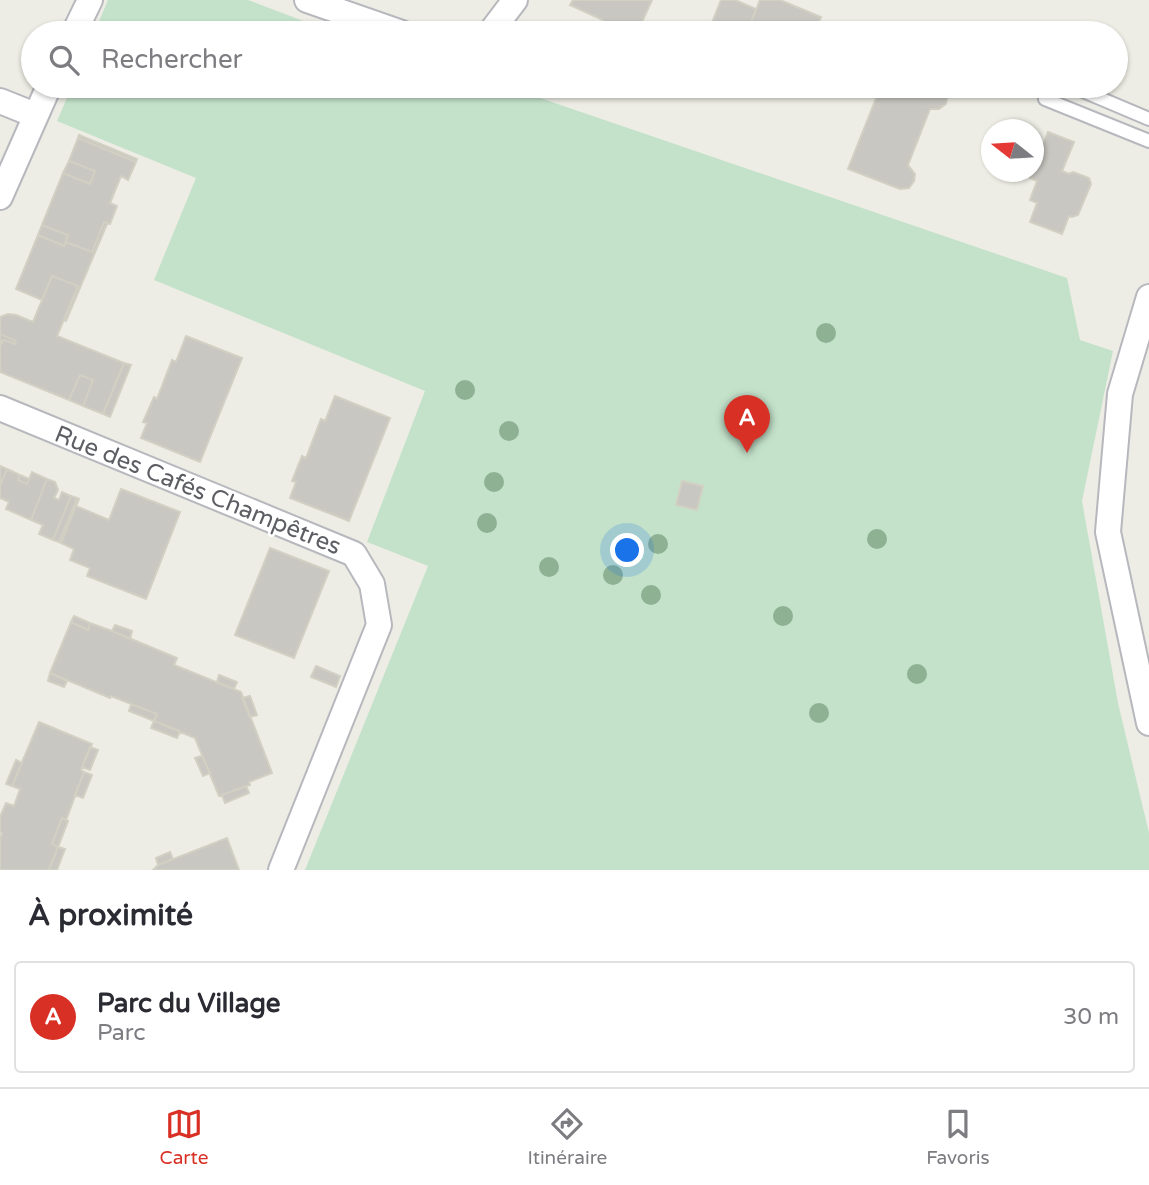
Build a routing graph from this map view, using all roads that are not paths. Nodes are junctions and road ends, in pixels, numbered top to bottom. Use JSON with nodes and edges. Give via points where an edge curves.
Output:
{"nodes":[{"id":1,"x":90,"y":0,"type":"edge"},
{"id":2,"x":307,"y":0,"type":"edge"},
{"id":3,"x":515,"y":0,"type":"edge"},
{"id":4,"x":80,"y":21,"type":"edge"},
{"id":5,"x":367,"y":21,"type":"edge"},
{"id":6,"x":499,"y":21,"type":"edge"},
{"id":7,"x":43,"y":98,"type":"edge"},
{"id":8,"x":1099,"y":98,"type":"edge"},
{"id":9,"x":1045,"y":99,"type":"dead end"},
{"id":10,"x":0,"y":101,"type":"edge"},
{"id":11,"x":35,"y":115,"type":"junction"},
{"id":12,"x":1149,"y":119,"type":"edge"},
{"id":13,"x":1149,"y":141,"type":"edge"},
{"id":14,"x":0,"y":197,"type":"edge"},
{"id":15,"x":1149,"y":297,"type":"edge"},
{"id":16,"x":0,"y":408,"type":"edge"},
{"id":17,"x":1149,"y":723,"type":"edge"},
{"id":18,"x":281,"y":870,"type":"edge"}],
"edges":[{"from":1,"to":4,"type":"street"},
{"from":2,"to":5,"type":"street"},
{"from":3,"to":6,"type":"street"},
{"from":7,"to":11,"type":"street"},
{"from":8,"to":12,"type":"lane"},
{"from":9,"to":13,"type":"lane"},
{"from":10,"to":11,"type":"street"},
{"from":11,"to":14,"type":"street"},
{"from":15,"to":17,"type":"street","via":[[1120,394],[1108,532]]},
{"from":16,"to":18,"type":"street","name":"Rue des Cafés Champêtres","via":[[354,554],[372,584],[379,625]]}]}
